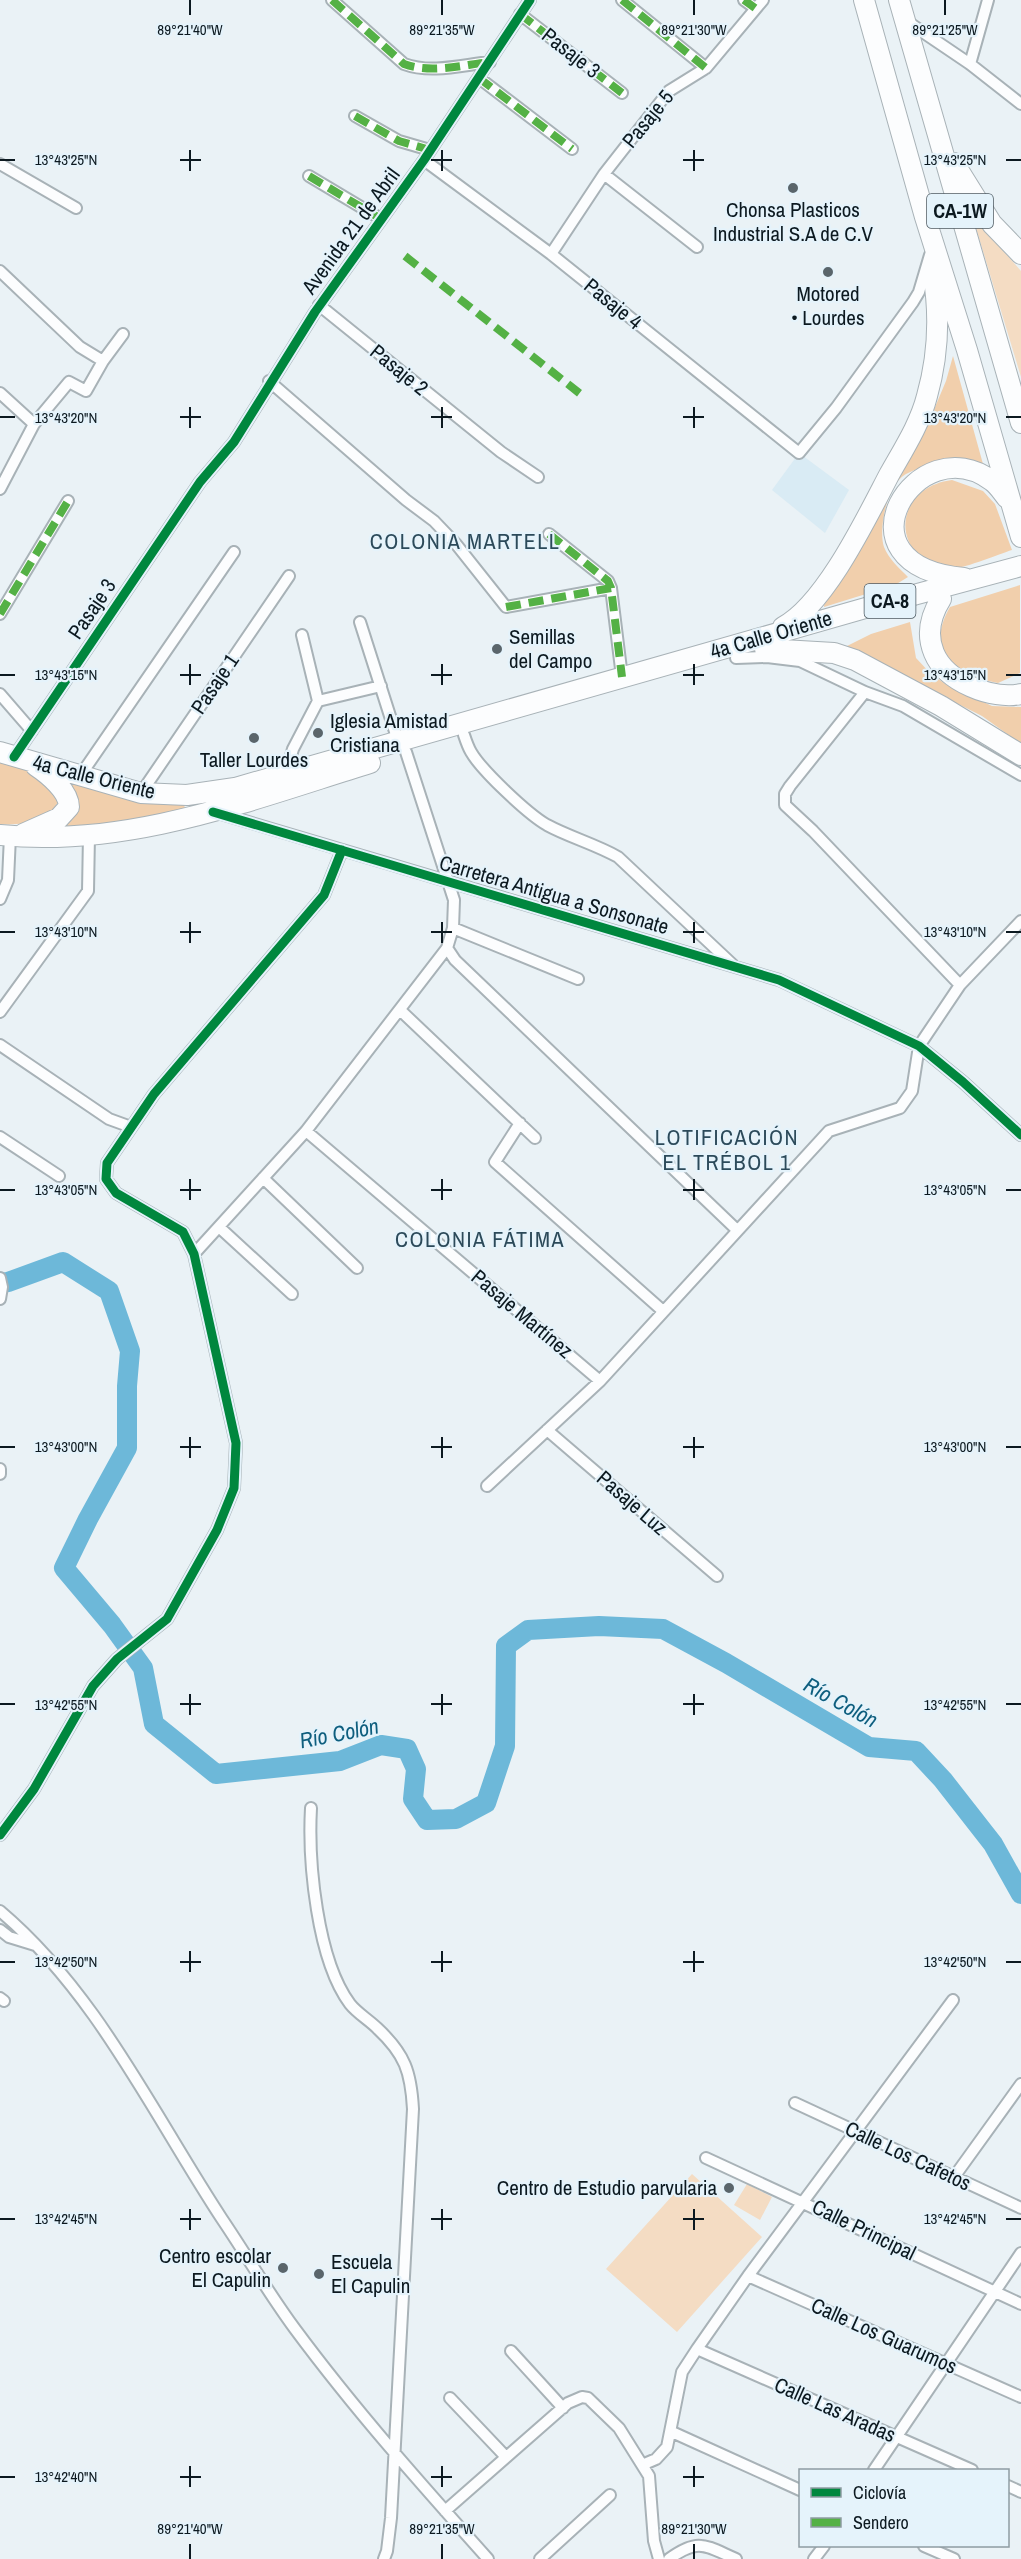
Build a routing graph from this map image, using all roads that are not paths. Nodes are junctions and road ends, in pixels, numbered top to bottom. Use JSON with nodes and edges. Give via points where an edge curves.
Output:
{"nodes":[{"id":1,"x":332,"y":0,"type":"edge"},
{"id":2,"x":530,"y":0,"type":"edge"},
{"id":3,"x":622,"y":0,"type":"edge"},
{"id":4,"x":744,"y":0,"type":"edge"},
{"id":5,"x":864,"y":0,"type":"edge"},
{"id":6,"x":899,"y":0,"type":"edge"},
{"id":7,"x":988,"y":0,"type":"edge"},
{"id":8,"x":759,"y":4,"type":"edge"},
{"id":9,"x":520,"y":14,"type":"junction"},
{"id":10,"x":905,"y":20,"type":"junction"},
{"id":11,"x":490,"y":62,"type":"junction"},
{"id":12,"x":970,"y":64,"type":"junction"},
{"id":13,"x":706,"y":68,"type":"junction"},
{"id":14,"x":478,"y":78,"type":"junction"},
{"id":15,"x":622,"y":93,"type":"dead end"},
{"id":16,"x":1021,"y":104,"type":"edge"},
{"id":17,"x":355,"y":116,"type":"dead end"},
{"id":18,"x":938,"y":132,"type":"junction"},
{"id":19,"x":572,"y":149,"type":"dead end"},
{"id":20,"x":427,"y":155,"type":"junction"},
{"id":21,"x":0,"y":164,"type":"edge"},
{"id":22,"x":604,"y":174,"type":"junction"},
{"id":23,"x":309,"y":176,"type":"dead end"},
{"id":24,"x":76,"y":208,"type":"dead end"},
{"id":25,"x":925,"y":217,"type":"junction"},
{"id":26,"x":381,"y":219,"type":"junction"},
{"id":27,"x":697,"y":247,"type":"dead end"},
{"id":28,"x":551,"y":254,"type":"junction"},
{"id":29,"x":1021,"y":254,"type":"edge"},
{"id":30,"x":930,"y":255,"type":"junction"},
{"id":31,"x":0,"y":271,"type":"edge"},
{"id":32,"x":913,"y":302,"type":"junction"},
{"id":33,"x":319,"y":305,"type":"junction"},
{"id":34,"x":937,"y":315,"type":"junction"},
{"id":35,"x":123,"y":334,"type":"dead end"},
{"id":36,"x":103,"y":361,"type":"junction"},
{"id":37,"x":269,"y":381,"type":"junction"},
{"id":38,"x":0,"y":393,"type":"edge"},
{"id":39,"x":1021,"y":423,"type":"edge"},
{"id":40,"x":34,"y":424,"type":"junction"},
{"id":41,"x":538,"y":477,"type":"dead end"},
{"id":42,"x":200,"y":482,"type":"joint"},
{"id":43,"x":1,"y":484,"type":"edge"},
{"id":44,"x":68,"y":501,"type":"dead end"},
{"id":45,"x":549,"y":534,"type":"dead end"},
{"id":46,"x":1021,"y":537,"type":"edge"},
{"id":47,"x":234,"y":552,"type":"dead end"},
{"id":48,"x":1021,"y":566,"type":"edge"},
{"id":49,"x":1021,"y":575,"type":"edge"},
{"id":50,"x":289,"y":576,"type":"dead end"},
{"id":51,"x":973,"y":578,"type":"junction"},
{"id":52,"x":611,"y":588,"type":"junction"},
{"id":53,"x":940,"y":599,"type":"junction"},
{"id":54,"x":0,"y":614,"type":"edge"},
{"id":55,"x":360,"y":622,"type":"dead end"},
{"id":56,"x":302,"y":635,"type":"dead end"},
{"id":57,"x":763,"y":644,"type":"junction"},
{"id":58,"x":736,"y":658,"type":"junction"},
{"id":59,"x":622,"y":677,"type":"junction"},
{"id":60,"x":381,"y":686,"type":"junction"},
{"id":61,"x":865,"y":692,"type":"junction"},
{"id":62,"x":1021,"y":693,"type":"edge"},
{"id":63,"x":0,"y":694,"type":"edge"},
{"id":64,"x":318,"y":701,"type":"junction"},
{"id":65,"x":32,"y":731,"type":"junction"},
{"id":66,"x":464,"y":735,"type":"junction"},
{"id":67,"x":402,"y":747,"type":"junction"},
{"id":68,"x":1021,"y":755,"type":"edge"},
{"id":69,"x":15,"y":757,"type":"edge"},
{"id":70,"x":286,"y":773,"type":"junction"},
{"id":71,"x":1021,"y":775,"type":"edge"},
{"id":72,"x":81,"y":777,"type":"junction"},
{"id":73,"x":141,"y":793,"type":"junction"},
{"id":74,"x":213,"y":812,"type":"junction"},
{"id":75,"x":9,"y":835,"type":"edge"},
{"id":76,"x":89,"y":835,"type":"junction"},
{"id":77,"x":342,"y":850,"type":"junction"},
{"id":78,"x":451,"y":884,"type":"junction"},
{"id":79,"x":0,"y":899,"type":"edge"},
{"id":80,"x":1021,"y":921,"type":"edge"},
{"id":81,"x":453,"y":927,"type":"junction"},
{"id":82,"x":447,"y":948,"type":"junction"},
{"id":83,"x":735,"y":967,"type":"junction"},
{"id":84,"x":578,"y":979,"type":"dead end"},
{"id":85,"x":960,"y":985,"type":"junction"},
{"id":86,"x":400,"y":1010,"type":"junction"},
{"id":87,"x":0,"y":1012,"type":"edge"},
{"id":88,"x":0,"y":1045,"type":"edge"},
{"id":89,"x":919,"y":1047,"type":"junction"},
{"id":90,"x":520,"y":1123,"type":"junction"},
{"id":91,"x":131,"y":1127,"type":"junction"},
{"id":92,"x":306,"y":1131,"type":"junction"},
{"id":93,"x":1021,"y":1135,"type":"edge"},
{"id":94,"x":0,"y":1137,"type":"edge"},
{"id":95,"x":535,"y":1138,"type":"dead end"},
{"id":96,"x":59,"y":1176,"type":"dead end"},
{"id":97,"x":263,"y":1178,"type":"junction"},
{"id":98,"x":219,"y":1227,"type":"junction"},
{"id":99,"x":737,"y":1230,"type":"junction"},
{"id":100,"x":194,"y":1254,"type":"junction"},
{"id":101,"x":357,"y":1268,"type":"dead end"},
{"id":102,"x":1,"y":1283,"type":"edge"},
{"id":103,"x":292,"y":1294,"type":"dead end"},
{"id":104,"x":0,"y":1299,"type":"edge"},
{"id":105,"x":663,"y":1311,"type":"junction"},
{"id":106,"x":600,"y":1381,"type":"junction"},
{"id":107,"x":547,"y":1430,"type":"junction"},
{"id":108,"x":487,"y":1486,"type":"dead end"},
{"id":109,"x":717,"y":1576,"type":"dead end"},
{"id":110,"x":311,"y":1808,"type":"dead end"},
{"id":111,"x":0,"y":1835,"type":"edge"},
{"id":112,"x":0,"y":1911,"type":"edge"},
{"id":113,"x":0,"y":1930,"type":"edge"},
{"id":114,"x":39,"y":1946,"type":"junction"},
{"id":115,"x":953,"y":2000,"type":"dead end"},
{"id":116,"x":1021,"y":2084,"type":"edge"},
{"id":117,"x":795,"y":2103,"type":"dead end"},
{"id":118,"x":855,"y":2132,"type":"junction"},
{"id":119,"x":706,"y":2158,"type":"dead end"},
{"id":120,"x":954,"y":2177,"type":"junction"},
{"id":121,"x":803,"y":2201,"type":"junction"},
{"id":122,"x":1021,"y":2208,"type":"edge"},
{"id":123,"x":1021,"y":2253,"type":"edge"},
{"id":124,"x":748,"y":2276,"type":"junction"},
{"id":125,"x":994,"y":2293,"type":"junction"},
{"id":126,"x":1021,"y":2304,"type":"edge"},
{"id":127,"x":697,"y":2349,"type":"junction"},
{"id":128,"x":511,"y":2351,"type":"dead end"},
{"id":129,"x":946,"y":2363,"type":"junction"},
{"id":130,"x":1021,"y":2397,"type":"edge"},
{"id":131,"x":450,"y":2398,"type":"dead end"},
{"id":132,"x":563,"y":2408,"type":"junction"},
{"id":133,"x":672,"y":2432,"type":"junction"},
{"id":134,"x":897,"y":2437,"type":"junction"},
{"id":135,"x":394,"y":2454,"type":"junction"},
{"id":136,"x":506,"y":2457,"type":"junction"},
{"id":137,"x":642,"y":2464,"type":"junction"},
{"id":138,"x":875,"y":2469,"type":"edge"},
{"id":139,"x":970,"y":2469,"type":"edge"},
{"id":140,"x":799,"y":2489,"type":"edge"},
{"id":141,"x":610,"y":2494,"type":"dead end"},
{"id":142,"x":445,"y":2511,"type":"junction"},
{"id":143,"x":823,"y":2547,"type":"edge"},
{"id":144,"x":926,"y":2547,"type":"edge"},
{"id":145,"x":384,"y":2559,"type":"edge"},
{"id":146,"x":488,"y":2559,"type":"edge"},
{"id":147,"x":540,"y":2559,"type":"edge"},
{"id":148,"x":659,"y":2559,"type":"edge"},
{"id":149,"x":669,"y":2559,"type":"edge"},
{"id":150,"x":736,"y":2559,"type":"edge"},
{"id":151,"x":814,"y":2559,"type":"edge"},
{"id":152,"x":954,"y":2559,"type":"edge"}],
"edges":[{"from":1,"to":11,"type":"street","via":[[404,64],[433,69]]},
{"from":2,"to":9,"type":"street","name":"Avenida 21 de Abril"},
{"from":3,"to":13,"type":"street"},
{"from":4,"to":8,"type":"street"},
{"from":5,"to":25,"type":"highway","number":"CA-1W"},
{"from":6,"to":10,"type":"highway","number":"CA-1W"},
{"from":7,"to":12,"type":"street"},
{"from":8,"to":13,"type":"street","name":"Pasaje 5"},
{"from":9,"to":11,"type":"street","name":"Avenida 21 de Abril"},
{"from":9,"to":15,"type":"street","name":"Pasaje 3"},
{"from":10,"to":12,"type":"street"},
{"from":10,"to":18,"type":"highway","number":"CA-1W"},
{"from":11,"to":14,"type":"street","name":"Avenida 21 de Abril"},
{"from":12,"to":16,"type":"street"},
{"from":13,"to":22,"type":"street","name":"Pasaje 5","via":[[669,91]]},
{"from":14,"to":19,"type":"street"},
{"from":14,"to":20,"type":"street","name":"Avenida 21 de Abril"},
{"from":17,"to":20,"type":"street"},
{"from":18,"to":29,"type":"highway","via":[[992,224]]},
{"from":18,"to":39,"type":"highway","number":"CA-1W"},
{"from":20,"to":26,"type":"street","name":"Avenida 21 de Abril"},
{"from":20,"to":28,"type":"street","name":"Pasaje 4"},
{"from":21,"to":24,"type":"street"},
{"from":22,"to":27,"type":"street"},
{"from":22,"to":28,"type":"street","name":"Pasaje 5"},
{"from":23,"to":26,"type":"street"},
{"from":25,"to":30,"type":"highway"},
{"from":25,"to":46,"type":"highway","number":"CA-1W"},
{"from":26,"to":33,"type":"street","name":"Avenida 21 de Abril"},
{"from":28,"to":32,"type":"street","name":"Pasaje 4","via":[[799,453]]},
{"from":30,"to":32,"type":"street"},
{"from":30,"to":34,"type":"highway"},
{"from":31,"to":36,"type":"street","via":[[80,347]]},
{"from":32,"to":34,"type":"street","via":[[928,303]]},
{"from":33,"to":37,"type":"street","name":"Avenida 21 de Abril"},
{"from":33,"to":41,"type":"street","name":"Pasaje 2","via":[[501,452]]},
{"from":34,"to":57,"type":"highway","via":[[934,359],[924,408],[858,534],[803,613]]},
{"from":35,"to":36,"type":"street"},
{"from":36,"to":40,"type":"street","via":[[86,391],[69,382]]},
{"from":37,"to":42,"type":"street","name":"Avenida 21 de Abril","via":[[234,442]]},
{"from":37,"to":52,"type":"street","via":[[449,536],[506,607]]},
{"from":38,"to":40,"type":"street"},
{"from":40,"to":43,"type":"street"},
{"from":42,"to":65,"type":"street","name":"Pasaje 3"},
{"from":44,"to":54,"type":"street"},
{"from":45,"to":52,"type":"street","via":[[608,581]]},
{"from":46,"to":51,"type":"highway","via":[[1009,500],[993,482],[978,473],[951,468],[932,472],[918,481],[894,512],[897,543],[919,567]]},
{"from":47,"to":72,"type":"street"},
{"from":48,"to":51,"type":"highway","name":"4a Calle Oriente","number":"CA-8"},
{"from":49,"to":53,"type":"highway","name":"4a Calle Oriente","number":"CA-8"},
{"from":50,"to":73,"type":"street","name":"Pasaje 1"},
{"from":51,"to":57,"type":"highway","name":"4a Calle Oriente","number":"CA-8"},
{"from":52,"to":59,"type":"street"},
{"from":53,"to":57,"type":"highway","name":"4a Calle Oriente","number":"CA-8"},
{"from":53,"to":62,"type":"highway","via":[[930,634],[934,655],[960,679],[983,691],[1006,696]]},
{"from":55,"to":60,"type":"street"},
{"from":56,"to":64,"type":"street"},
{"from":57,"to":58,"type":"highway","name":"4a Calle Oriente","number":"CA-8"},
{"from":57,"to":59,"type":"highway","name":"4a Calle Oriente","number":"CA-8"},
{"from":57,"to":68,"type":"highway","via":[[834,653],[855,660]]},
{"from":58,"to":61,"type":"street","via":[[800,661]]},
{"from":58,"to":66,"type":"highway","name":"4a Calle Oriente","number":"CA-8"},
{"from":59,"to":67,"type":"highway","name":"4a Calle Oriente","number":"CA-8"},
{"from":60,"to":64,"type":"street"},
{"from":60,"to":67,"type":"street"},
{"from":61,"to":71,"type":"street","via":[[903,706]]},
{"from":61,"to":85,"type":"street","via":[[790,786],[785,805]]},
{"from":63,"to":65,"type":"street"},
{"from":64,"to":70,"type":"street","via":[[293,749]]},
{"from":65,"to":69,"type":"street","name":"Pasaje 3"},
{"from":66,"to":67,"type":"highway","name":"4a Calle Oriente","number":"CA-8"},
{"from":66,"to":83,"type":"street","via":[[482,766],[536,818],[618,857]]},
{"from":67,"to":70,"type":"highway","name":"4a Calle Oriente","number":"CA-8"},
{"from":67,"to":74,"type":"highway","name":"4a Calle Oriente","number":"CA-8"},
{"from":67,"to":78,"type":"street"},
{"from":69,"to":72,"type":"highway","name":"4a Calle Oriente","number":"CA-8"},
{"from":69,"to":75,"type":"highway","via":[[45,772],[69,807],[59,818]]},
{"from":70,"to":73,"type":"highway","name":"4a Calle Oriente","number":"CA-8","via":[[207,793]]},
{"from":72,"to":73,"type":"highway","name":"4a Calle Oriente","number":"CA-8"},
{"from":74,"to":76,"type":"highway","name":"4a Calle Oriente","number":"CA-8"},
{"from":74,"to":77,"type":"street","name":"Carretera Antigua a Sonsonate"},
{"from":75,"to":76,"type":"highway","name":"4a Calle Oriente","number":"CA-8"},
{"from":75,"to":79,"type":"street","via":[[8,880]]},
{"from":76,"to":87,"type":"street","via":[[88,891]]},
{"from":77,"to":78,"type":"street","name":"Carretera Antigua a Sonsonate"},
{"from":77,"to":91,"type":"street","via":[[324,895],[154,1094]]},
{"from":78,"to":81,"type":"street"},
{"from":78,"to":83,"type":"street","name":"Carretera Antigua a Sonsonate"},
{"from":80,"to":85,"type":"street"},
{"from":81,"to":82,"type":"street"},
{"from":81,"to":84,"type":"street"},
{"from":82,"to":86,"type":"street"},
{"from":82,"to":99,"type":"street","via":[[455,960]]},
{"from":83,"to":89,"type":"street","name":"Carretera Antigua a Sonsonate","via":[[779,980]]},
{"from":85,"to":89,"type":"street"},
{"from":86,"to":90,"type":"street"},
{"from":86,"to":92,"type":"street"},
{"from":88,"to":91,"type":"street","via":[[109,1119]]},
{"from":89,"to":93,"type":"street","name":"Carretera Antigua a Sonsonate"},
{"from":89,"to":99,"type":"street","via":[[912,1091],[900,1108],[829,1131]]},
{"from":90,"to":95,"type":"street"},
{"from":90,"to":105,"type":"street","via":[[495,1162]]},
{"from":91,"to":100,"type":"street","via":[[107,1163],[106,1179],[116,1193],[183,1232]]},
{"from":92,"to":97,"type":"street"},
{"from":92,"to":106,"type":"street","name":"Pasaje Martínez"},
{"from":94,"to":96,"type":"street"},
{"from":97,"to":98,"type":"street"},
{"from":97,"to":101,"type":"street"},
{"from":98,"to":100,"type":"street"},
{"from":98,"to":103,"type":"street"},
{"from":99,"to":105,"type":"street"},
{"from":100,"to":111,"type":"street","via":[[237,1443],[234,1488],[217,1530],[166,1619],[117,1659],[93,1686],[34,1789]]},
{"from":102,"to":104,"type":"street"},
{"from":105,"to":106,"type":"street"},
{"from":106,"to":107,"type":"street"},
{"from":107,"to":108,"type":"street"},
{"from":107,"to":109,"type":"street","name":"Pasaje Luz"},
{"from":110,"to":135,"type":"street","via":[[313,1881],[330,1970],[350,2005],[404,2059],[412,2085]]},
{"from":112,"to":114,"type":"street"},
{"from":113,"to":114,"type":"street","via":[[9,1937]]},
{"from":114,"to":135,"type":"street","via":[[96,2018],[295,2328]]},
{"from":115,"to":118,"type":"street"},
{"from":116,"to":120,"type":"street"},
{"from":117,"to":118,"type":"street","name":"Calle Los Cafetos"},
{"from":118,"to":120,"type":"street","name":"Calle Los Cafetos"},
{"from":118,"to":121,"type":"street"},
{"from":119,"to":121,"type":"street","name":"Calle Principal"},
{"from":120,"to":122,"type":"street","name":"Calle Los Cafetos"},
{"from":121,"to":124,"type":"street"},
{"from":121,"to":125,"type":"street","name":"Calle Principal"},
{"from":123,"to":125,"type":"street"},
{"from":124,"to":127,"type":"street"},
{"from":124,"to":129,"type":"street","name":"Calle Los Guarumos"},
{"from":125,"to":126,"type":"street","name":"Calle Principal"},
{"from":125,"to":129,"type":"street"},
{"from":127,"to":133,"type":"street","via":[[682,2372]]},
{"from":127,"to":134,"type":"street","name":"Calle Las Aradas"},
{"from":128,"to":132,"type":"street"},
{"from":129,"to":130,"type":"street","name":"Calle Los Guarumos"},
{"from":129,"to":134,"type":"street"},
{"from":131,"to":136,"type":"street"},
{"from":132,"to":136,"type":"street"},
{"from":132,"to":137,"type":"street","via":[[582,2397],[588,2398],[619,2428]]},
{"from":133,"to":137,"type":"street","via":[[662,2453]]},
{"from":133,"to":140,"type":"street"},
{"from":134,"to":138,"type":"street"},
{"from":134,"to":139,"type":"street","name":"Calle Las Aradas"},
{"from":135,"to":142,"type":"street"},
{"from":135,"to":145,"type":"street","via":[[391,2518]]},
{"from":136,"to":142,"type":"street"},
{"from":137,"to":148,"type":"street","via":[[649,2476]]},
{"from":141,"to":147,"type":"street"},
{"from":142,"to":146,"type":"street"},
{"from":143,"to":151,"type":"street"},
{"from":144,"to":152,"type":"street"},
{"from":149,"to":150,"type":"street","via":[[682,2549],[701,2544]]}]}
